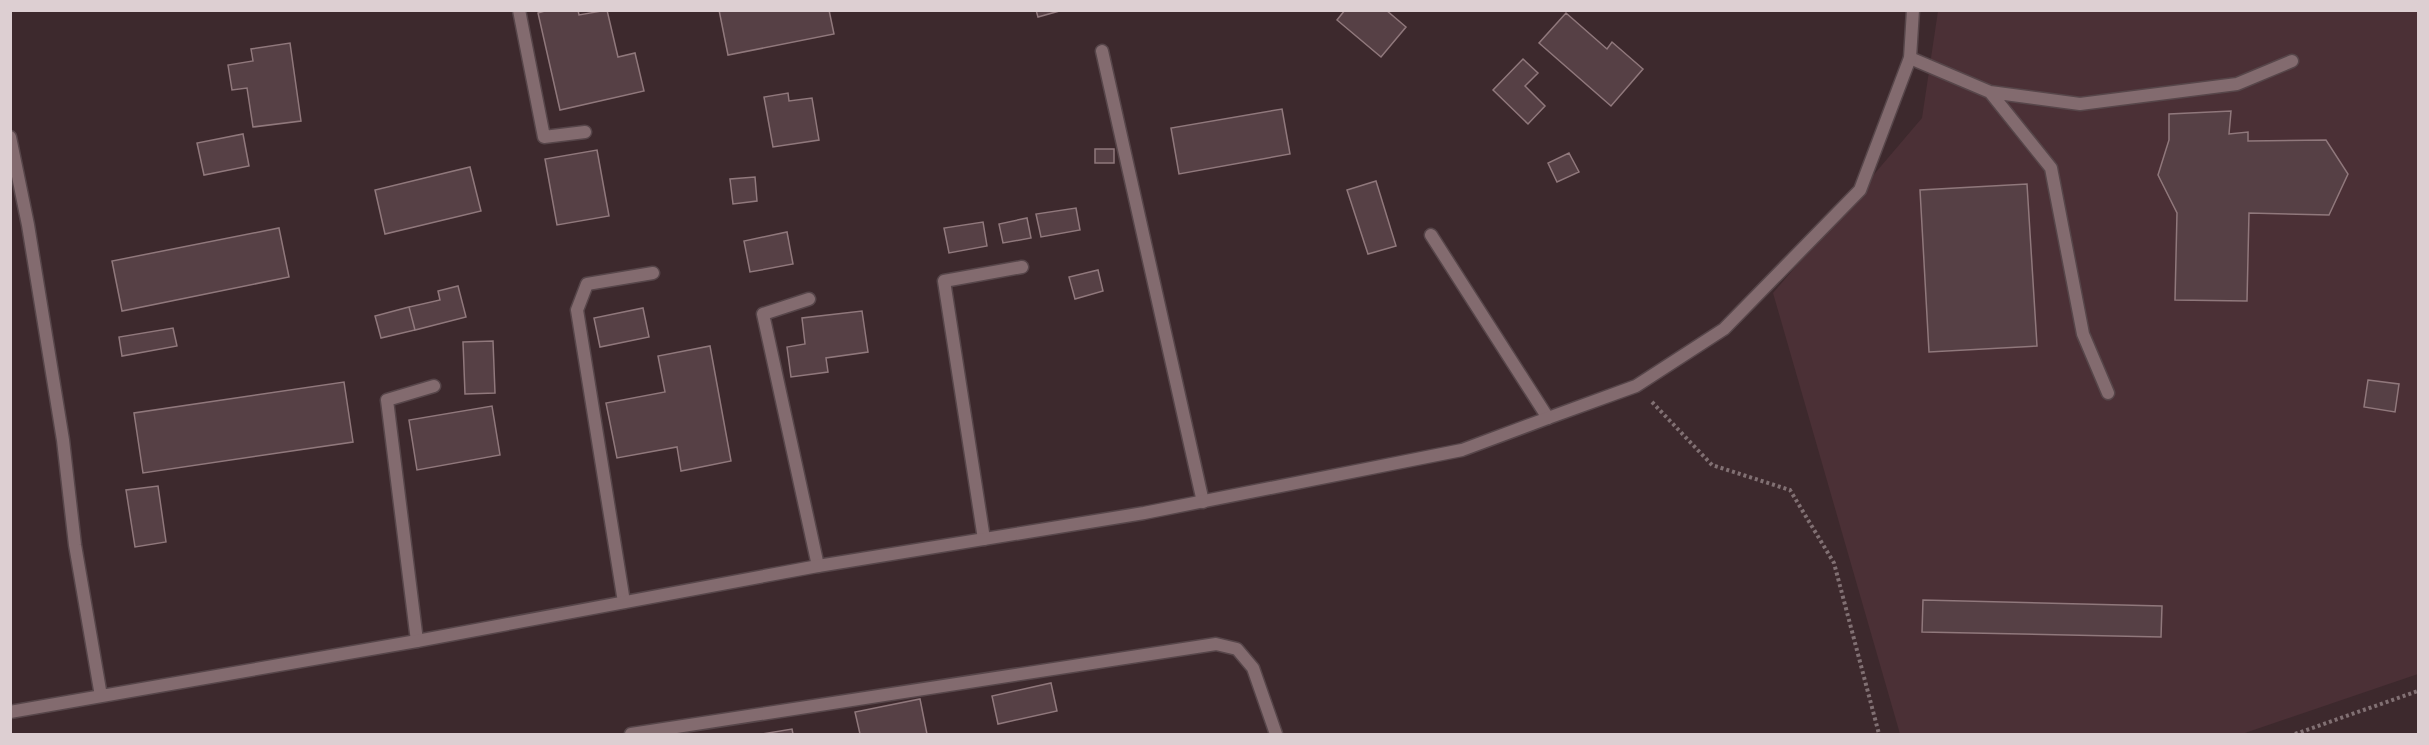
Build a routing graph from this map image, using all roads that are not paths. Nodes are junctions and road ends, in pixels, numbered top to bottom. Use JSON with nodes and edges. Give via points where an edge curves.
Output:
{"nodes":[{"id":1,"x":519,"y":10,"type":"edge"},
{"id":2,"x":1913,"y":10,"type":"edge"},
{"id":3,"x":1102,"y":51,"type":"dead end"},
{"id":4,"x":1910,"y":58,"type":"junction"},
{"id":5,"x":2292,"y":61,"type":"dead end"},
{"id":6,"x":1990,"y":92,"type":"junction"},
{"id":7,"x":585,"y":132,"type":"dead end"},
{"id":8,"x":10,"y":137,"type":"edge"},
{"id":9,"x":1431,"y":235,"type":"dead end"},
{"id":10,"x":1022,"y":267,"type":"dead end"},
{"id":11,"x":653,"y":273,"type":"dead end"},
{"id":12,"x":809,"y":299,"type":"dead end"},
{"id":13,"x":434,"y":386,"type":"dead end"},
{"id":14,"x":2108,"y":393,"type":"dead end"},
{"id":15,"x":1548,"y":418,"type":"junction"},
{"id":16,"x":1203,"y":502,"type":"junction"},
{"id":17,"x":984,"y":539,"type":"junction"},
{"id":18,"x":818,"y":566,"type":"junction"},
{"id":19,"x":624,"y":602,"type":"junction"},
{"id":20,"x":417,"y":641,"type":"junction"},
{"id":21,"x":101,"y":696,"type":"junction"},
{"id":22,"x":10,"y":712,"type":"edge"},
{"id":23,"x":631,"y":735,"type":"edge"},
{"id":24,"x":1276,"y":735,"type":"edge"}],
"edges":[{"from":1,"to":7,"type":"street","via":[[544,137]]},
{"from":2,"to":4,"type":"street"},
{"from":3,"to":16,"type":"street"},
{"from":4,"to":6,"type":"street"},
{"from":4,"to":15,"type":"street","via":[[1860,190],[1724,329],[1636,386]]},
{"from":5,"to":6,"type":"street","via":[[2237,84],[2080,104]]},
{"from":6,"to":14,"type":"street","via":[[2051,168],[2083,334]]},
{"from":8,"to":21,"type":"street","via":[[30,236]]},
{"from":9,"to":15,"type":"street"},
{"from":10,"to":17,"type":"street","via":[[944,281]]},
{"from":11,"to":19,"type":"street","via":[[587,284],[577,310]]},
{"from":12,"to":18,"type":"street","via":[[763,314]]},
{"from":13,"to":20,"type":"street","via":[[387,400]]},
{"from":15,"to":16,"type":"street","via":[[1462,450]]},
{"from":16,"to":17,"type":"street"},
{"from":17,"to":18,"type":"street"},
{"from":18,"to":19,"type":"street"},
{"from":19,"to":20,"type":"street"},
{"from":20,"to":21,"type":"street"},
{"from":21,"to":22,"type":"street"},
{"from":23,"to":24,"type":"street","via":[[1216,644],[1237,649],[1253,668]]}]}
